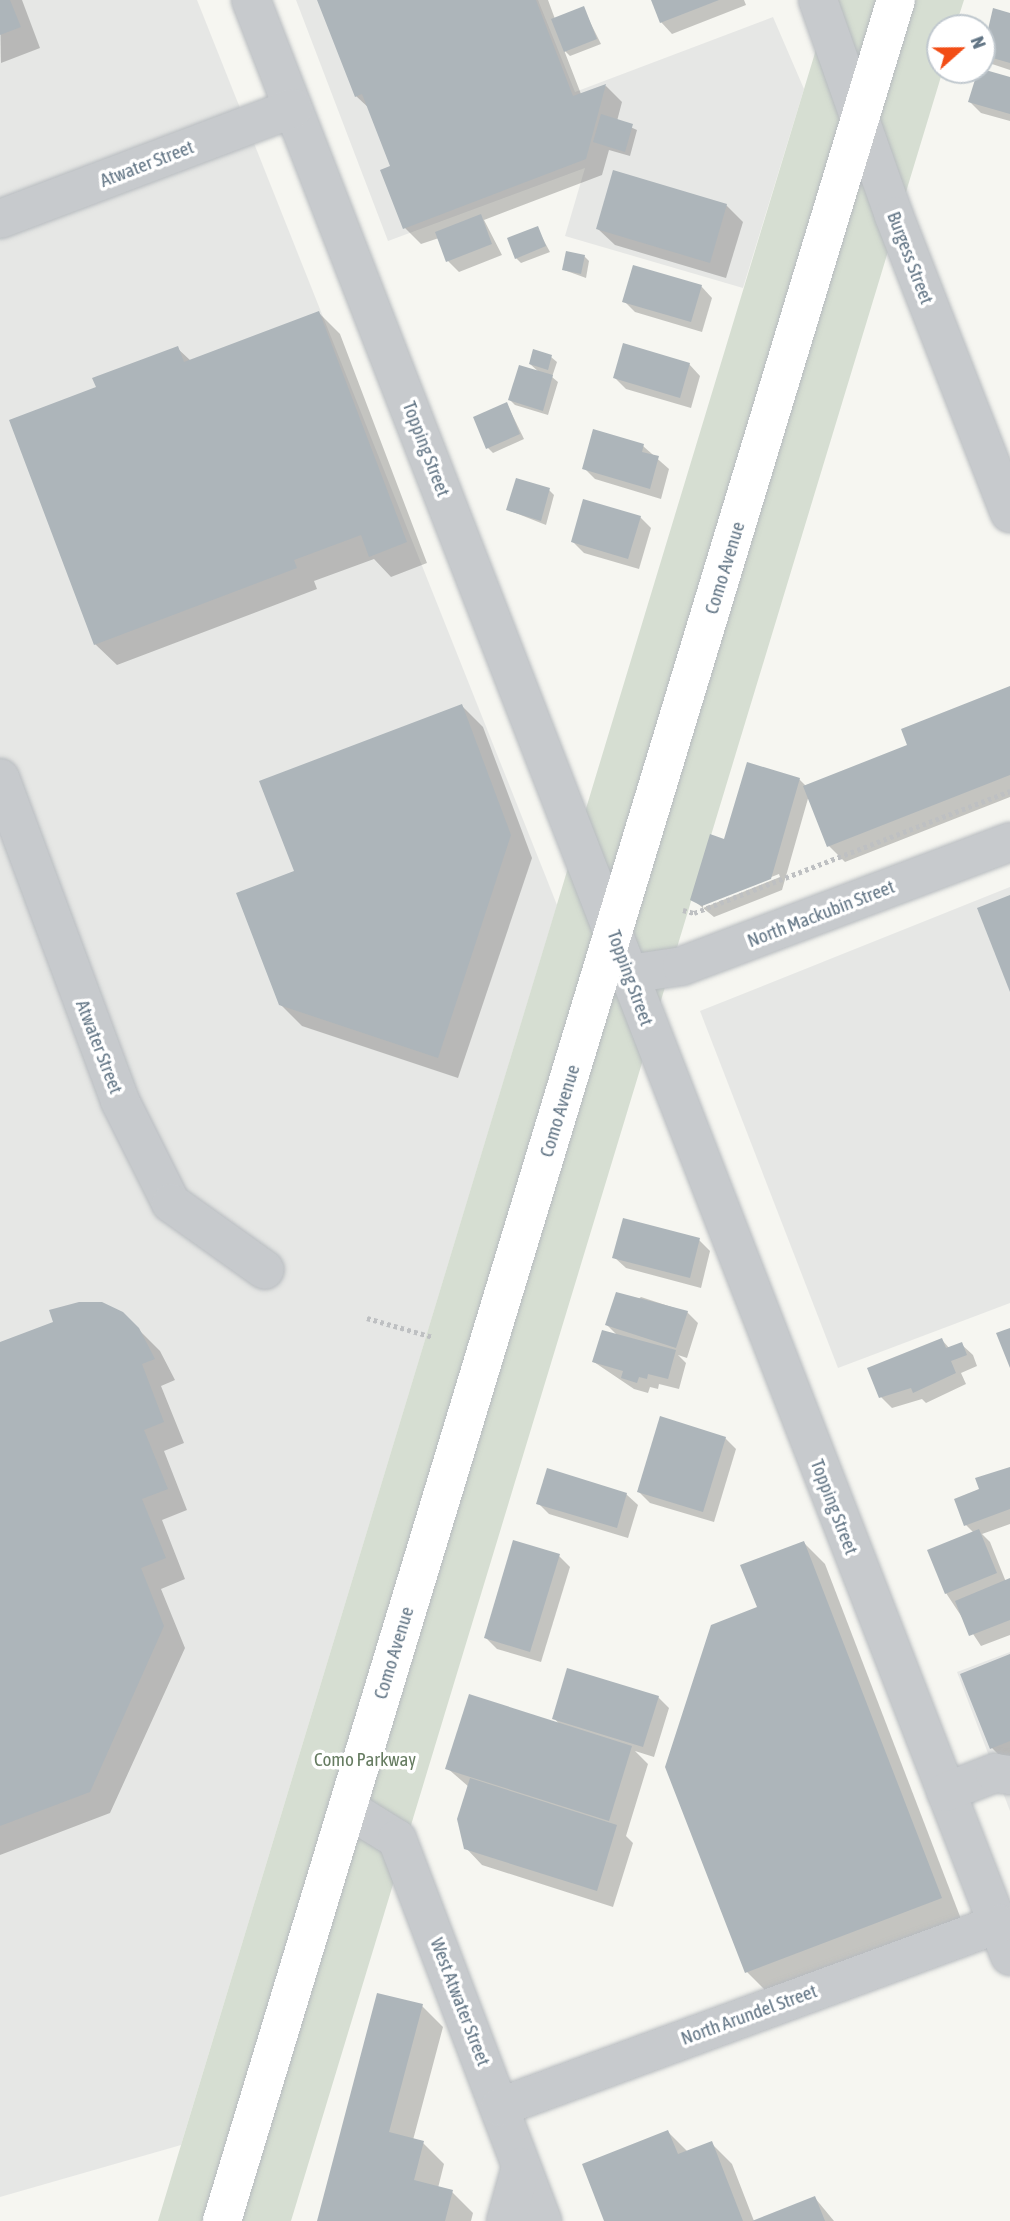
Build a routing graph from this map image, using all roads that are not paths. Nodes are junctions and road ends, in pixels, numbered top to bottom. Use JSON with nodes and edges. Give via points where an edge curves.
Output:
{"nodes":[{"id":1,"x":251,"y":0,"type":"edge"},
{"id":2,"x":818,"y":0,"type":"edge"},
{"id":3,"x":896,"y":0,"type":"edge"},
{"id":4,"x":293,"y":108,"type":"junction"},
{"id":5,"x":860,"y":118,"type":"junction"},
{"id":6,"x":0,"y":219,"type":"edge"},
{"id":7,"x":1010,"y":513,"type":"edge"},
{"id":8,"x":0,"y":778,"type":"edge"},
{"id":9,"x":1010,"y":842,"type":"edge"},
{"id":10,"x":614,"y":934,"type":"junction"},
{"id":11,"x":629,"y":974,"type":"junction"},
{"id":12,"x":265,"y":1270,"type":"dead end"},
{"id":13,"x":1010,"y":1774,"type":"edge"},
{"id":14,"x":946,"y":1792,"type":"junction"},
{"id":15,"x":347,"y":1808,"type":"junction"},
{"id":16,"x":1004,"y":1940,"type":"edge"},
{"id":17,"x":500,"y":2107,"type":"junction"},
{"id":18,"x":521,"y":2167,"type":"junction"},
{"id":19,"x":222,"y":2221,"type":"edge"},
{"id":20,"x":506,"y":2221,"type":"edge"},
{"id":21,"x":542,"y":2221,"type":"edge"}],
"edges":[{"from":1,"to":4,"type":"street","name":"Topping Street"},
{"from":2,"to":5,"type":"street","name":"Burgess Street"},
{"from":3,"to":5,"type":"main road","name":"Como Avenue"},
{"from":4,"to":6,"type":"street","name":"Atwater Street"},
{"from":4,"to":10,"type":"street","name":"Topping Street"},
{"from":5,"to":7,"type":"street","name":"Burgess Street"},
{"from":5,"to":10,"type":"main road","name":"Como Avenue"},
{"from":8,"to":12,"type":"street","name":"Atwater Street","via":[[120,1101],[171,1203]]},
{"from":9,"to":11,"type":"street","name":"North Mackubin Street","via":[[682,966]]},
{"from":10,"to":11,"type":"street","name":"Topping Street"},
{"from":10,"to":15,"type":"main road","name":"Como Avenue"},
{"from":11,"to":14,"type":"street","name":"Topping Street"},
{"from":13,"to":14,"type":"street","via":[[995,1773]]},
{"from":14,"to":16,"type":"street","name":"Topping Street"},
{"from":15,"to":17,"type":"street","name":"West Atwater Street","via":[[397,1839]]},
{"from":15,"to":19,"type":"main road","name":"Como Avenue"},
{"from":16,"to":17,"type":"street","name":"North Arundel Street"},
{"from":17,"to":18,"type":"street","name":"West Atwater Street"},
{"from":18,"to":20,"type":"street"},
{"from":18,"to":21,"type":"street","name":"West Atwater Street"}]}
